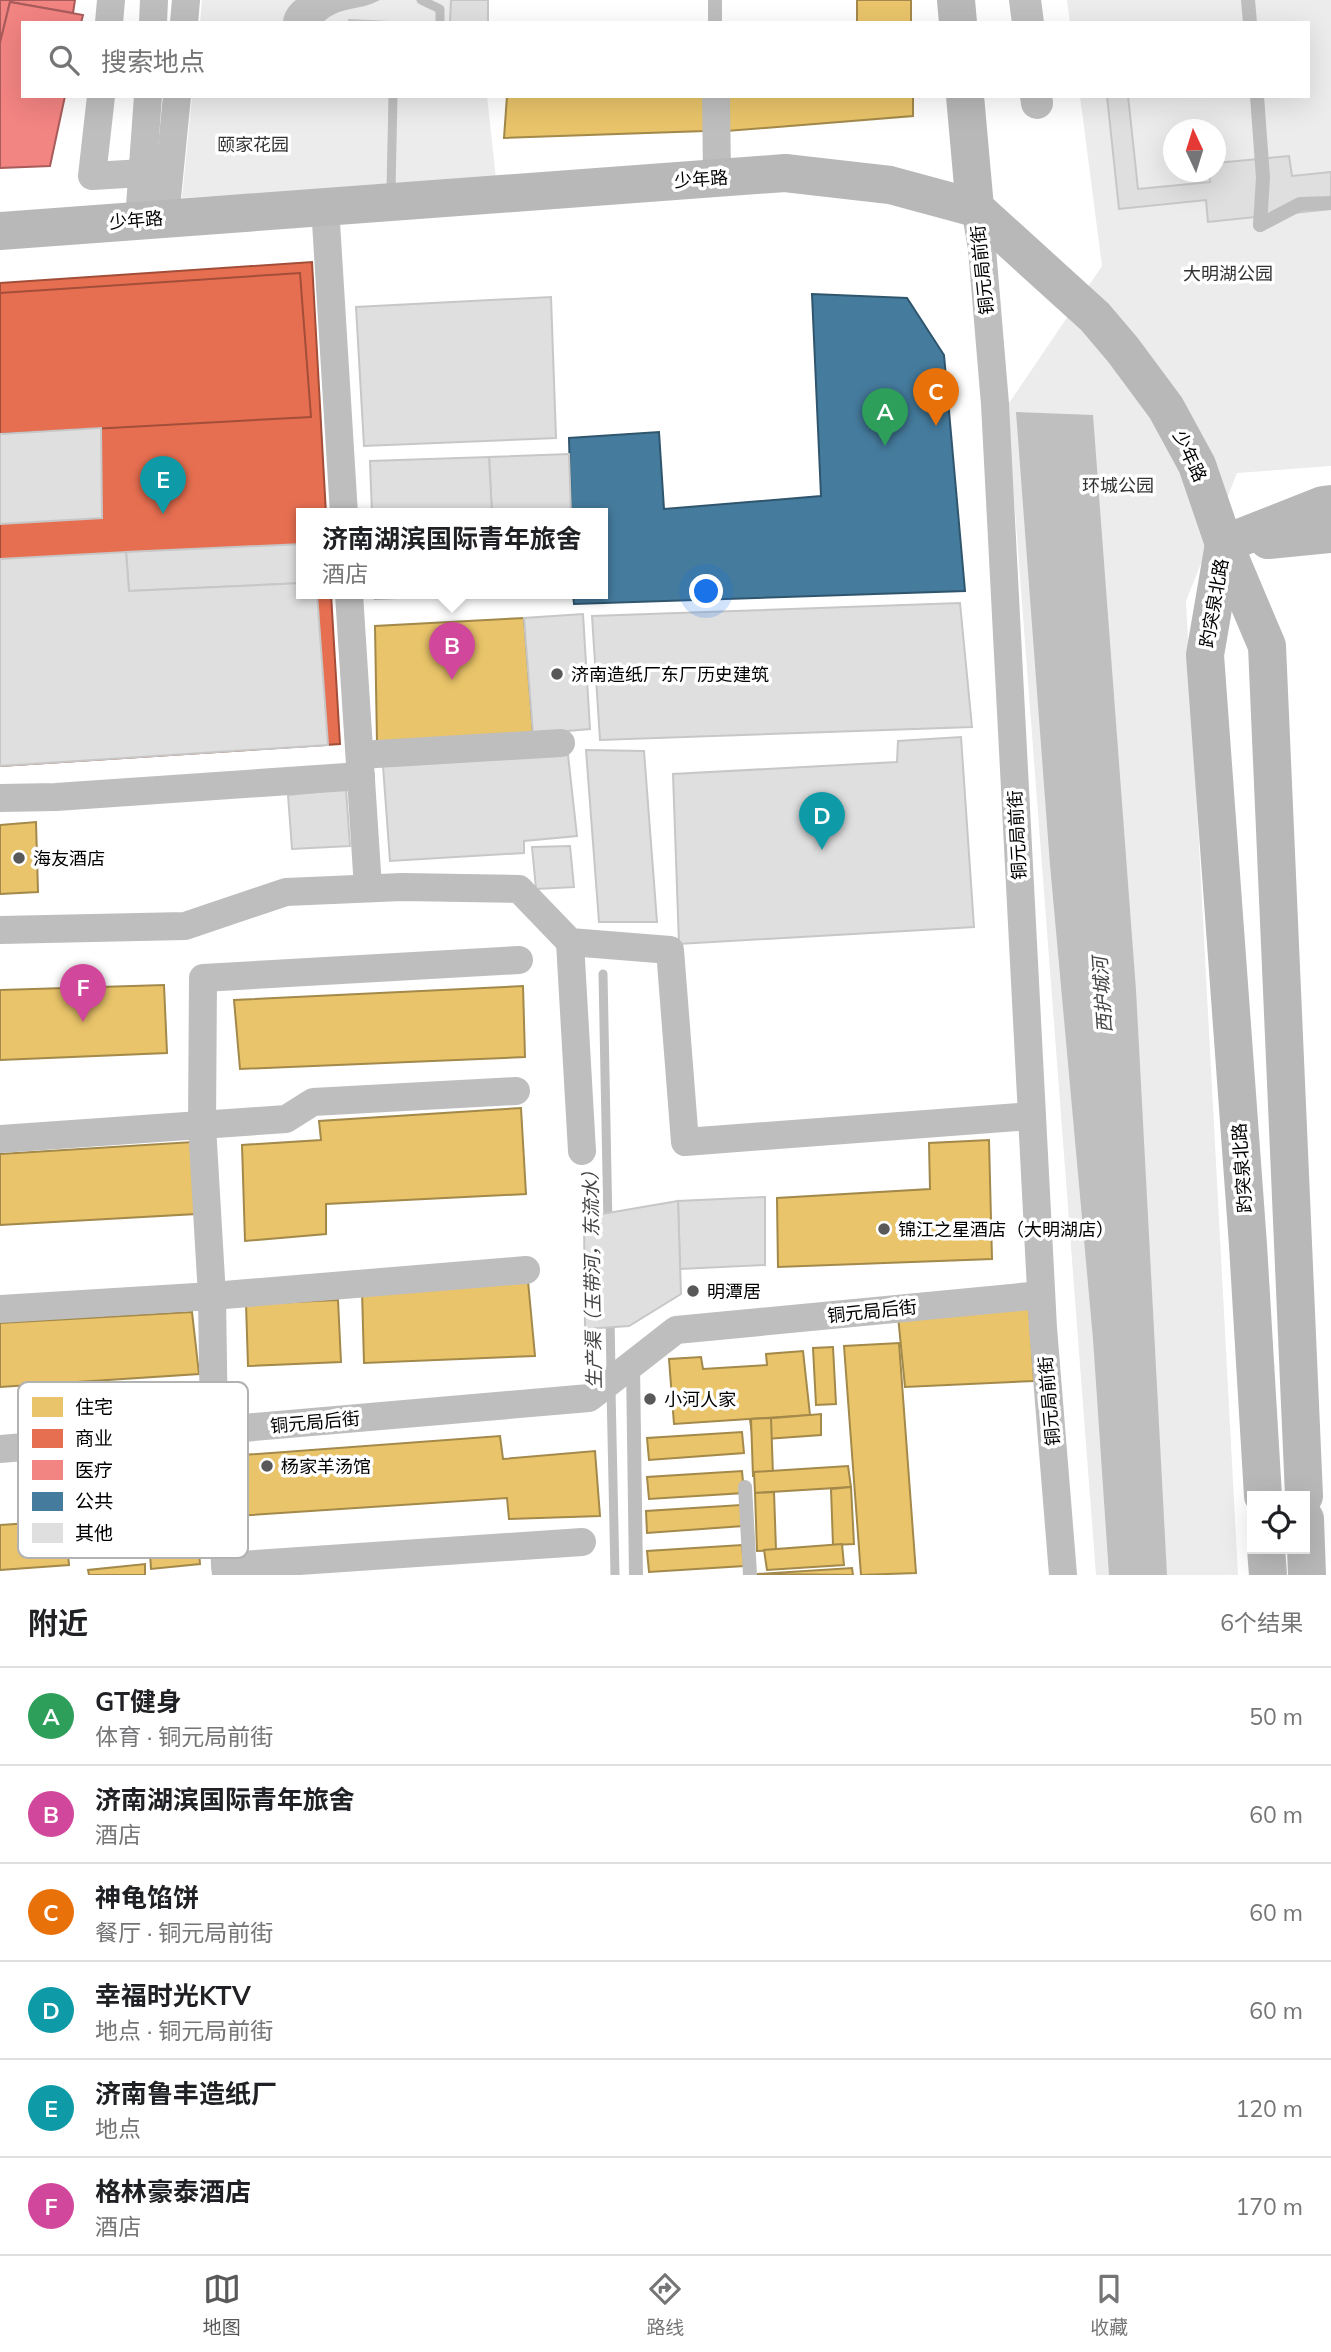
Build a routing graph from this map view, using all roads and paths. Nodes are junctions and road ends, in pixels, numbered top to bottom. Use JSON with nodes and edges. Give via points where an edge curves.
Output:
{"nodes":[{"id":1,"x":111,"y":0,"type":"edge"},
{"id":2,"x":154,"y":0,"type":"edge"},
{"id":3,"x":186,"y":0,"type":"edge"},
{"id":4,"x":715,"y":0,"type":"edge"},
{"id":5,"x":956,"y":0,"type":"edge"},
{"id":6,"x":1248,"y":0,"type":"edge"},
{"id":7,"x":109,"y":21,"type":"edge"},
{"id":8,"x":153,"y":21,"type":"edge"},
{"id":9,"x":184,"y":21,"type":"edge"},
{"id":10,"x":715,"y":21,"type":"edge"},
{"id":11,"x":958,"y":21,"type":"edge"},
{"id":12,"x":1250,"y":21,"type":"edge"},
{"id":13,"x":101,"y":98,"type":"edge"},
{"id":14,"x":148,"y":98,"type":"edge"},
{"id":15,"x":177,"y":98,"type":"edge"},
{"id":16,"x":716,"y":98,"type":"edge"},
{"id":17,"x":965,"y":98,"type":"edge"},
{"id":18,"x":1257,"y":98,"type":"edge"},
{"id":19,"x":143,"y":173,"type":"junction"},
{"id":20,"x":717,"y":177,"type":"junction"},
{"id":21,"x":1331,"y":203,"type":"edge"},
{"id":22,"x":325,"y":206,"type":"junction"},
{"id":23,"x":975,"y":208,"type":"junction"},
{"id":24,"x":152,"y":219,"type":"junction"},
{"id":25,"x":0,"y":231,"type":"edge"},
{"id":26,"x":1331,"y":504,"type":"edge"},
{"id":27,"x":344,"y":508,"type":"edge"},
{"id":28,"x":1331,"y":534,"type":"edge"},
{"id":29,"x":1224,"y":544,"type":"junction"},
{"id":30,"x":349,"y":599,"type":"edge"},
{"id":31,"x":561,"y":743,"type":"dead end"},
{"id":32,"x":360,"y":766,"type":"junction"},
{"id":33,"x":0,"y":797,"type":"edge"},
{"id":34,"x":368,"y":888,"type":"junction"},
{"id":35,"x":0,"y":930,"type":"edge"},
{"id":36,"x":570,"y":942,"type":"junction"},
{"id":37,"x":519,"y":960,"type":"dead end"},
{"id":38,"x":516,"y":1091,"type":"dead end"},
{"id":39,"x":1032,"y":1116,"type":"junction"},
{"id":40,"x":202,"y":1126,"type":"junction"},
{"id":41,"x":0,"y":1139,"type":"edge"},
{"id":42,"x":582,"y":1151,"type":"dead end"},
{"id":43,"x":527,"y":1270,"type":"dead end"},
{"id":44,"x":1041,"y":1295,"type":"junction"},
{"id":45,"x":212,"y":1296,"type":"junction"},
{"id":46,"x":0,"y":1310,"type":"edge"},
{"id":47,"x":633,"y":1366,"type":"junction"},
{"id":48,"x":214,"y":1382,"type":"edge"},
{"id":49,"x":248,"y":1428,"type":"edge"},
{"id":50,"x":18,"y":1447,"type":"edge"},
{"id":51,"x":0,"y":1449,"type":"edge"},
{"id":52,"x":745,"y":1486,"type":"dead end"},
{"id":53,"x":1263,"y":1491,"type":"edge"},
{"id":54,"x":1304,"y":1491,"type":"edge"},
{"id":55,"x":582,"y":1542,"type":"dead end"},
{"id":56,"x":1266,"y":1554,"type":"edge"},
{"id":57,"x":1306,"y":1554,"type":"edge"},
{"id":58,"x":226,"y":1571,"type":"edge"},
{"id":59,"x":636,"y":1575,"type":"edge"},
{"id":60,"x":750,"y":1575,"type":"edge"},
{"id":61,"x":1063,"y":1575,"type":"edge"},
{"id":62,"x":1268,"y":1575,"type":"edge"},
{"id":63,"x":1307,"y":1575,"type":"edge"}],
"edges":[{"from":1,"to":7,"type":"street"},
{"from":2,"to":8,"type":"street"},
{"from":3,"to":9,"type":"street"},
{"from":4,"to":10,"type":"lane"},
{"from":5,"to":11,"type":"main road"},
{"from":6,"to":12,"type":"lane"},
{"from":13,"to":19,"type":"street","via":[[92,176]]},
{"from":14,"to":19,"type":"street"},
{"from":15,"to":24,"type":"street"},
{"from":16,"to":20,"type":"street"},
{"from":17,"to":23,"type":"main road","name":"铜元局前街"},
{"from":18,"to":21,"type":"lane","via":[[1263,178],[1260,225],[1300,204]]},
{"from":19,"to":24,"type":"street"},
{"from":20,"to":22,"type":"main road","name":"少年路"},
{"from":20,"to":23,"type":"main road","name":"少年路","via":[[785,173],[890,186]]},
{"from":22,"to":24,"type":"main road","name":"少年路"},
{"from":22,"to":27,"type":"street"},
{"from":23,"to":29,"type":"main road","name":"少年路","via":[[1095,317],[1166,408],[1197,465]]},
{"from":23,"to":39,"type":"street","name":"铜元局前街","via":[[995,404]]},
{"from":24,"to":25,"type":"main road","name":"少年路"},
{"from":26,"to":29,"type":"main road"},
{"from":28,"to":29,"type":"main road"},
{"from":29,"to":53,"type":"main road","name":"趵突泉北路","via":[[1205,655]]},
{"from":29,"to":54,"type":"main road","name":"趵突泉北路","via":[[1267,646]]},
{"from":30,"to":32,"type":"street"},
{"from":31,"to":32,"type":"street"},
{"from":32,"to":33,"type":"street","via":[[56,797]]},
{"from":32,"to":34,"type":"street"},
{"from":34,"to":35,"type":"street","via":[[286,892],[185,926]]},
{"from":34,"to":36,"type":"street","via":[[519,889]]},
{"from":36,"to":39,"type":"street","via":[[670,950],[685,1142]]},
{"from":36,"to":42,"type":"street"},
{"from":37,"to":40,"type":"street","via":[[203,978]]},
{"from":38,"to":40,"type":"street","via":[[313,1102],[286,1119]]},
{"from":39,"to":44,"type":"street","name":"铜元局前街"},
{"from":40,"to":41,"type":"street"},
{"from":40,"to":45,"type":"street"},
{"from":43,"to":45,"type":"street"},
{"from":44,"to":47,"type":"street","name":"铜元局后街","via":[[676,1330]]},
{"from":44,"to":61,"type":"street","name":"铜元局前街"},
{"from":45,"to":46,"type":"street"},
{"from":45,"to":48,"type":"street"},
{"from":47,"to":49,"type":"street","name":"铜元局后街","via":[[589,1398]]},
{"from":47,"to":59,"type":"lane"},
{"from":50,"to":51,"type":"street","name":"铜元局后街"},
{"from":52,"to":60,"type":"lane"},
{"from":55,"to":58,"type":"street"},
{"from":56,"to":62,"type":"main road"},
{"from":57,"to":63,"type":"main road"}]}
